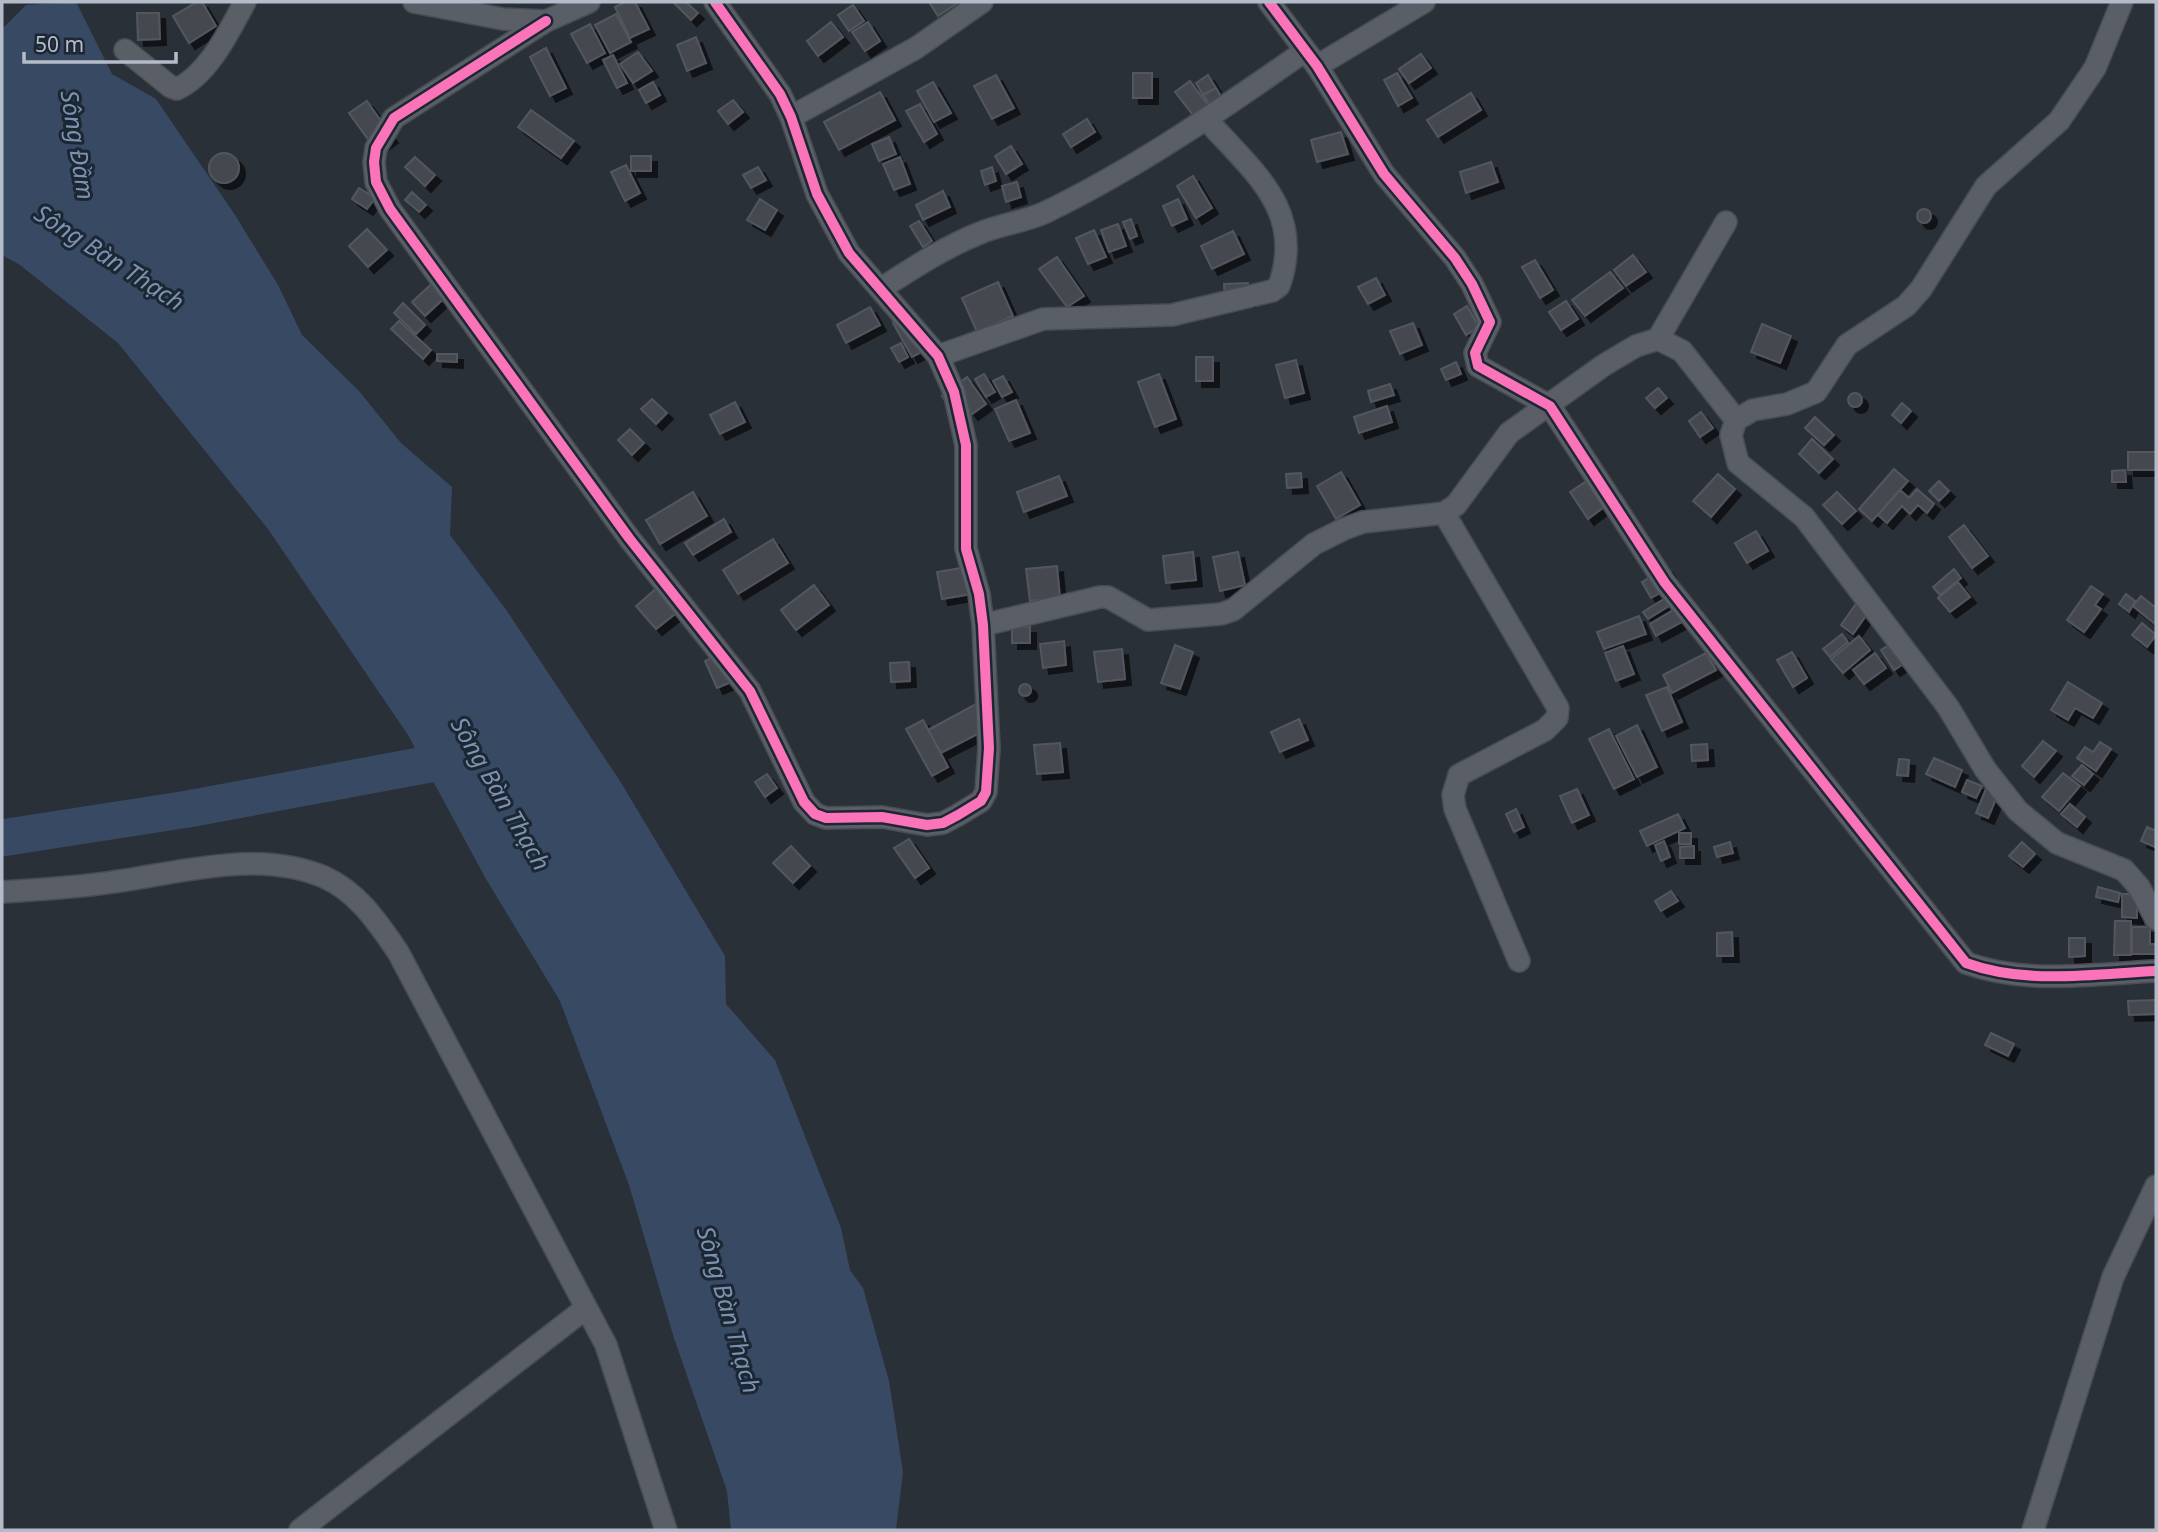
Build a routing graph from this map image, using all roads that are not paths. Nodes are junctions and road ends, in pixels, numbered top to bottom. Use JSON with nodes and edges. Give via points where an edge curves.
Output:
{"nodes":[{"id":1,"x":245,"y":2,"type":"edge"},
{"id":2,"x":414,"y":2,"type":"edge"},
{"id":3,"x":589,"y":2,"type":"edge"},
{"id":4,"x":715,"y":2,"type":"edge"},
{"id":5,"x":982,"y":2,"type":"edge"},
{"id":6,"x":1269,"y":2,"type":"edge"},
{"id":7,"x":1424,"y":2,"type":"edge"},
{"id":8,"x":2122,"y":2,"type":"edge"},
{"id":9,"x":546,"y":21,"type":"junction"},
{"id":10,"x":125,"y":50,"type":"dead end"},
{"id":11,"x":1311,"y":58,"type":"junction"},
{"id":12,"x":791,"y":117,"type":"junction"},
{"id":13,"x":1207,"y":120,"type":"junction"},
{"id":14,"x":1726,"y":222,"type":"dead end"},
{"id":15,"x":881,"y":288,"type":"junction"},
{"id":16,"x":1658,"y":339,"type":"junction"},
{"id":17,"x":938,"y":356,"type":"junction"},
{"id":18,"x":1550,"y":406,"type":"junction"},
{"id":19,"x":1736,"y":420,"type":"junction"},
{"id":20,"x":1444,"y":513,"type":"junction"},
{"id":21,"x":983,"y":625,"type":"junction"},
{"id":22,"x":2,"y":892,"type":"edge"},
{"id":23,"x":2156,"y":919,"type":"edge"},
{"id":24,"x":1519,"y":961,"type":"dead end"},
{"id":25,"x":2156,"y":971,"type":"edge"},
{"id":26,"x":2156,"y":1186,"type":"edge"},
{"id":27,"x":586,"y":1308,"type":"junction"},
{"id":28,"x":300,"y":1530,"type":"edge"},
{"id":29,"x":666,"y":1530,"type":"edge"},
{"id":30,"x":2033,"y":1530,"type":"edge"}],
"edges":[{"from":1,"to":10,"type":"street","via":[[195,78],[177,89]]},
{"from":2,"to":9,"type":"street","via":[[503,19]]},
{"from":3,"to":9,"type":"street"},
{"from":4,"to":12,"type":"street","via":[[762,65]]},
{"from":5,"to":12,"type":"street","via":[[916,48]]},
{"from":6,"to":11,"type":"street"},
{"from":7,"to":11,"type":"street"},
{"from":8,"to":19,"type":"street","via":[[2095,68],[2059,121],[1986,187],[1922,289],[1906,306],[1847,345],[1808,398],[1766,405]]},
{"from":9,"to":21,"type":"street","via":[[394,118],[376,148],[376,183],[390,209],[629,538],[750,691],[804,802],[815,814],[826,818],[882,817],[927,825],[943,823],[981,801],[986,792],[989,748]]},
{"from":11,"to":13,"type":"street"},
{"from":11,"to":18,"type":"street","via":[[1384,174],[1438,234],[1472,284],[1490,322],[1475,353],[1478,366]]},
{"from":12,"to":15,"type":"street","via":[[817,194],[838,236]]},
{"from":13,"to":15,"type":"street","via":[[1047,212],[979,233]]},
{"from":13,"to":17,"type":"street","via":[[1264,185],[1284,218],[1285,264],[1279,286],[1172,316],[1043,319]]},
{"from":14,"to":16,"type":"street"},
{"from":15,"to":17,"type":"street"},
{"from":16,"to":18,"type":"street","via":[[1605,365]]},
{"from":16,"to":19,"type":"street","via":[[1682,351]]},
{"from":17,"to":21,"type":"street","via":[[954,392],[966,444],[966,549]]},
{"from":18,"to":20,"type":"street","via":[[1509,433],[1456,505]]},
{"from":18,"to":25,"type":"street","via":[[1665,583],[1966,962],[1995,972],[2056,976]]},
{"from":19,"to":23,"type":"street","via":[[1731,435],[1738,463],[1804,517],[1948,707],[1985,769],[2018,811],[2057,843],[2124,870]]},
{"from":20,"to":21,"type":"street","via":[[1363,522],[1344,529],[1314,544],[1233,610],[1221,614],[1148,620],[1100,597]]},
{"from":20,"to":24,"type":"street","via":[[1558,708],[1557,718],[1545,730],[1459,775],[1455,782],[1455,809]]},
{"from":22,"to":27,"type":"street","via":[[275,863],[326,878],[369,909],[398,952]]},
{"from":26,"to":30,"type":"street","via":[[2113,1277]]},
{"from":27,"to":28,"type":"street"},
{"from":27,"to":29,"type":"street","via":[[606,1345]]}]}
